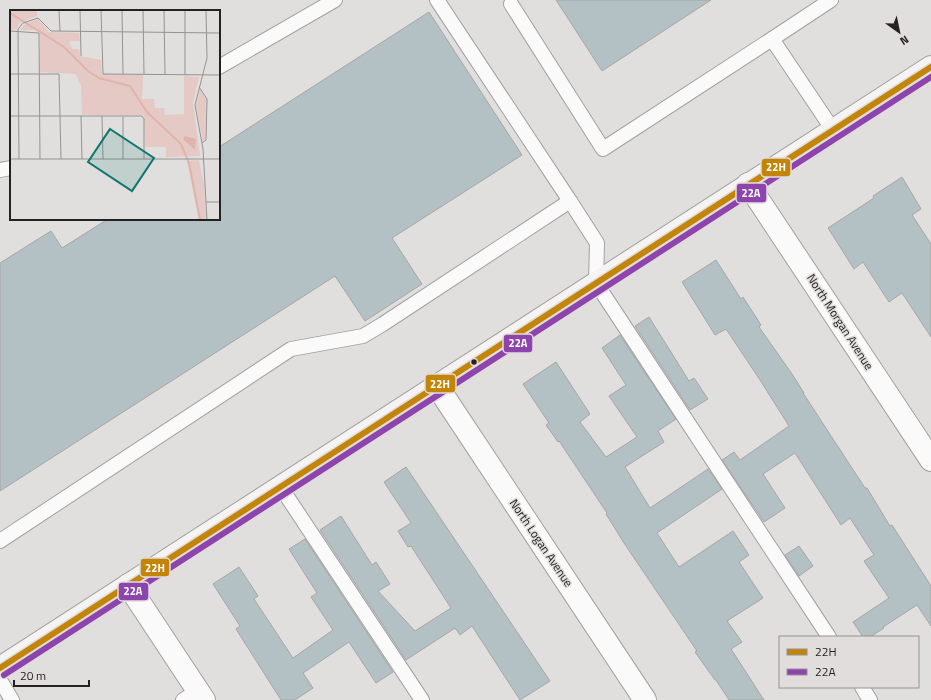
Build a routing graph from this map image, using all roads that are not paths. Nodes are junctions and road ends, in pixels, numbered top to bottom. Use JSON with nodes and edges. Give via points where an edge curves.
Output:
{"nodes":[{"id":1,"x":335,"y":0,"type":"edge"},
{"id":2,"x":437,"y":0,"type":"edge"},
{"id":3,"x":831,"y":0,"type":"edge"},
{"id":4,"x":511,"y":4,"type":"dead end"},
{"id":5,"x":772,"y":39,"type":"junction"},
{"id":6,"x":220,"y":66,"type":"edge"},
{"id":7,"x":931,"y":67,"type":"edge"},
{"id":8,"x":832,"y":130,"type":"junction"},
{"id":9,"x":10,"y":168,"type":"edge"},
{"id":10,"x":0,"y":170,"type":"edge"},
{"id":11,"x":748,"y":184,"type":"junction"},
{"id":12,"x":570,"y":201,"type":"junction"},
{"id":13,"x":596,"y":283,"type":"junction"},
{"id":14,"x":437,"y":386,"type":"junction"},
{"id":15,"x":931,"y":460,"type":"edge"},
{"id":16,"x":280,"y":486,"type":"junction"},
{"id":17,"x":0,"y":542,"type":"edge"},
{"id":18,"x":128,"y":585,"type":"junction"},
{"id":19,"x":828,"y":636,"type":"edge"},
{"id":20,"x":0,"y":668,"type":"edge"},
{"id":21,"x":0,"y":680,"type":"edge"},
{"id":22,"x":863,"y":688,"type":"edge"},
{"id":23,"x":195,"y":697,"type":"edge"},
{"id":24,"x":12,"y":700,"type":"edge"},
{"id":25,"x":422,"y":700,"type":"edge"},
{"id":26,"x":645,"y":700,"type":"edge"},
{"id":27,"x":870,"y":700,"type":"edge"}],
"edges":[{"from":1,"to":6,"type":"lane"},
{"from":2,"to":12,"type":"lane"},
{"from":3,"to":5,"type":"lane"},
{"from":4,"to":5,"type":"lane","via":[[603,149]]},
{"from":5,"to":8,"type":"lane"},
{"from":7,"to":8,"type":"street"},
{"from":8,"to":11,"type":"street"},
{"from":9,"to":10,"type":"lane"},
{"from":11,"to":13,"type":"street"},
{"from":11,"to":15,"type":"street","name":"North Morgan Avenue"},
{"from":12,"to":13,"type":"lane","via":[[597,244]]},
{"from":12,"to":17,"type":"lane","via":[[362,336],[291,349]]},
{"from":13,"to":14,"type":"street"},
{"from":13,"to":19,"type":"lane"},
{"from":14,"to":16,"type":"street"},
{"from":14,"to":26,"type":"street","name":"North Logan Avenue"},
{"from":16,"to":18,"type":"street"},
{"from":16,"to":25,"type":"lane"},
{"from":18,"to":20,"type":"street"},
{"from":18,"to":23,"type":"street"},
{"from":21,"to":24,"type":"lane"},
{"from":22,"to":27,"type":"lane"}]}
